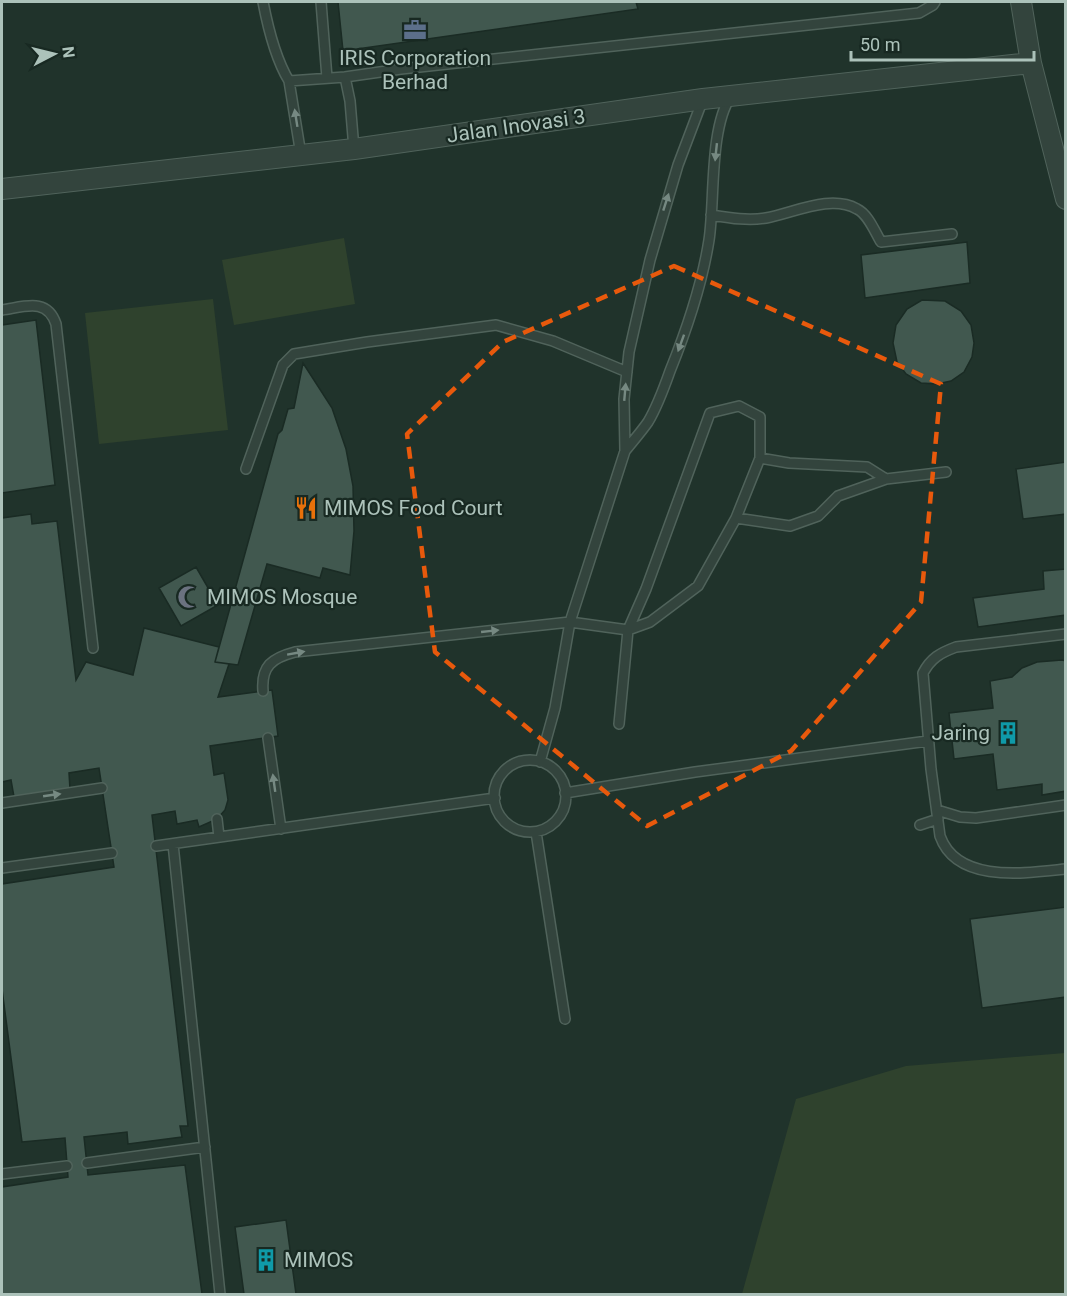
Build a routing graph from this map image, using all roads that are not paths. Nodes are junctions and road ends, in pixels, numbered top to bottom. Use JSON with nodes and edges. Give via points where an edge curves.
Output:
{"nodes":[{"id":1,"x":263,"y":2,"type":"edge"},
{"id":2,"x":321,"y":2,"type":"edge"},
{"id":3,"x":935,"y":2,"type":"edge"},
{"id":4,"x":1021,"y":2,"type":"edge"},
{"id":5,"x":1031,"y":63,"type":"junction"},
{"id":6,"x":345,"y":77,"type":"junction"},
{"id":7,"x":327,"y":78,"type":"junction"},
{"id":8,"x":289,"y":81,"type":"junction"},
{"id":9,"x":731,"y":96,"type":"junction"},
{"id":10,"x":703,"y":99,"type":"junction"},
{"id":11,"x":354,"y":149,"type":"junction"},
{"id":12,"x":301,"y":155,"type":"junction"},
{"id":13,"x":2,"y":189,"type":"edge"},
{"id":14,"x":1065,"y":199,"type":"edge"},
{"id":15,"x":711,"y":215,"type":"junction"},
{"id":16,"x":952,"y":234,"type":"dead end"},
{"id":17,"x":2,"y":310,"type":"edge"},
{"id":18,"x":627,"y":372,"type":"junction"},
{"id":19,"x":625,"y":450,"type":"junction"},
{"id":20,"x":760,"y":458,"type":"junction"},
{"id":21,"x":246,"y":469,"type":"dead end"},
{"id":22,"x":946,"y":472,"type":"dead end"},
{"id":23,"x":886,"y":479,"type":"junction"},
{"id":24,"x":736,"y":518,"type":"junction"},
{"id":25,"x":570,"y":622,"type":"junction"},
{"id":26,"x":628,"y":630,"type":"junction"},
{"id":27,"x":1065,"y":634,"type":"edge"},
{"id":28,"x":93,"y":648,"type":"dead end"},
{"id":29,"x":263,"y":691,"type":"dead end"},
{"id":30,"x":619,"y":724,"type":"dead end"},
{"id":31,"x":268,"y":738,"type":"dead end"},
{"id":32,"x":928,"y":741,"type":"junction"},
{"id":33,"x":540,"y":762,"type":"junction"},
{"id":34,"x":102,"y":788,"type":"dead end"},
{"id":35,"x":566,"y":793,"type":"junction"},
{"id":36,"x":495,"y":798,"type":"junction"},
{"id":37,"x":2,"y":802,"type":"edge"},
{"id":38,"x":1065,"y":805,"type":"edge"},
{"id":39,"x":937,"y":814,"type":"junction"},
{"id":40,"x":217,"y":819,"type":"dead end"},
{"id":41,"x":920,"y":825,"type":"dead end"},
{"id":42,"x":281,"y":829,"type":"junction"},
{"id":43,"x":536,"y":832,"type":"junction"},
{"id":44,"x":219,"y":837,"type":"junction"},
{"id":45,"x":173,"y":844,"type":"junction"},
{"id":46,"x":156,"y":846,"type":"dead end"},
{"id":47,"x":112,"y":853,"type":"dead end"},
{"id":48,"x":2,"y":868,"type":"edge"},
{"id":49,"x":1065,"y":869,"type":"edge"},
{"id":50,"x":566,"y":1019,"type":"dead end"},
{"id":51,"x":205,"y":1147,"type":"junction"},
{"id":52,"x":87,"y":1163,"type":"dead end"},
{"id":53,"x":67,"y":1166,"type":"dead end"},
{"id":54,"x":2,"y":1174,"type":"edge"},
{"id":55,"x":220,"y":1294,"type":"edge"}],
"edges":[{"from":1,"to":8,"type":"lane"},
{"from":2,"to":7,"type":"lane"},
{"from":3,"to":6,"type":"lane","via":[[919,13]]},
{"from":4,"to":5,"type":"street"},
{"from":5,"to":9,"type":"street","name":"Jalan Inovasi 3"},
{"from":5,"to":14,"type":"street"},
{"from":6,"to":7,"type":"lane"},
{"from":6,"to":11,"type":"lane"},
{"from":7,"to":8,"type":"lane"},
{"from":12,"to":8,"type":"lane","one_way":true},
{"from":9,"to":10,"type":"street","name":"Jalan Inovasi 3"},
{"from":9,"to":15,"type":"lane","one_way":true,"via":[[725,105],[717,142]]},
{"from":10,"to":11,"type":"street","name":"Jalan Inovasi 3"},
{"from":18,"to":10,"type":"lane","one_way":true,"via":[[639,304],[662,216]]},
{"from":11,"to":12,"type":"street","name":"Jalan Inovasi 3"},
{"from":12,"to":13,"type":"street","name":"Jalan Inovasi 3"},
{"from":15,"to":16,"type":"lane","via":[[765,219],[833,202],[858,209],[881,242]]},
{"from":15,"to":19,"type":"lane","one_way":true,"via":[[703,269],[682,341],[648,421]]},
{"from":17,"to":28,"type":"lane","via":[[46,308],[56,324]]},
{"from":19,"to":18,"type":"lane","one_way":true},
{"from":18,"to":21,"type":"lane","via":[[553,341],[496,326],[294,354],[283,365]]},
{"from":19,"to":25,"type":"lane"},
{"from":20,"to":23,"type":"lane","via":[[867,467]]},
{"from":20,"to":24,"type":"lane"},
{"from":20,"to":26,"type":"lane","via":[[760,417],[739,406],[710,413]]},
{"from":22,"to":23,"type":"lane"},
{"from":23,"to":24,"type":"lane","via":[[838,496],[818,516],[790,526]]},
{"from":24,"to":26,"type":"lane","via":[[698,586],[650,622]]},
{"from":25,"to":26,"type":"lane"},
{"from":29,"to":25,"type":"lane","one_way":true,"via":[[265,670],[273,661],[295,652]]},
{"from":25,"to":33,"type":"lane","via":[[555,708]]},
{"from":26,"to":30,"type":"lane"},
{"from":27,"to":32,"type":"lane","via":[[940,652],[923,673]]},
{"from":42,"to":31,"type":"lane","one_way":true},
{"from":32,"to":35,"type":"lane"},
{"from":32,"to":39,"type":"lane"},
{"from":33,"to":35,"type":"lane","via":[[558,774]]},
{"from":33,"to":36,"type":"lane","via":[[529,760],[508,768],[500,777]]},
{"from":37,"to":34,"type":"lane","one_way":true},
{"from":35,"to":43,"type":"lane","via":[[558,818]]},
{"from":36,"to":42,"type":"lane"},
{"from":36,"to":43,"type":"lane","via":[[505,822],[519,830]]},
{"from":38,"to":39,"type":"lane","via":[[976,818]]},
{"from":39,"to":41,"type":"lane"},
{"from":39,"to":49,"type":"lane","via":[[944,846],[964,864],[997,873]]},
{"from":40,"to":44,"type":"lane"},
{"from":42,"to":44,"type":"lane"},
{"from":43,"to":50,"type":"lane"},
{"from":44,"to":45,"type":"lane"},
{"from":45,"to":46,"type":"lane"},
{"from":45,"to":51,"type":"lane"},
{"from":47,"to":48,"type":"lane"},
{"from":51,"to":52,"type":"lane"},
{"from":51,"to":55,"type":"lane"},
{"from":53,"to":54,"type":"lane"}]}
